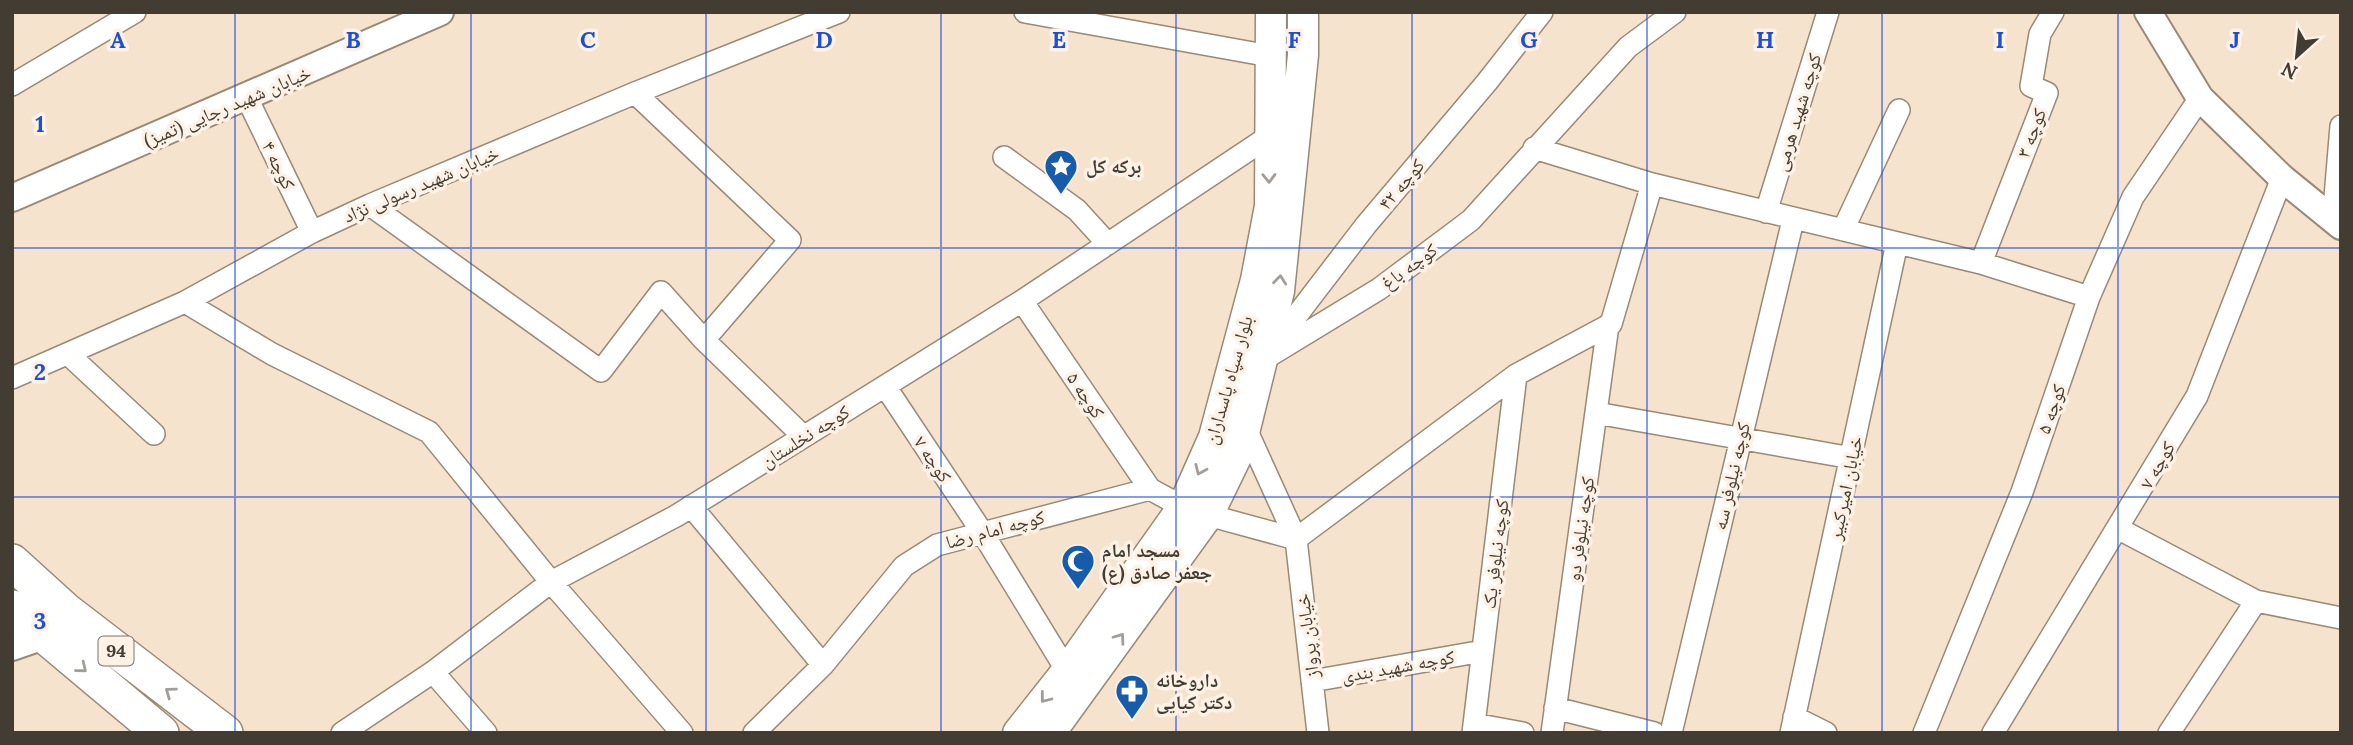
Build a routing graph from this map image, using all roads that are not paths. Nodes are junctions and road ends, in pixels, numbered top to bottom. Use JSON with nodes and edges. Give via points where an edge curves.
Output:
{"nodes":[{"id":1,"x":135,"y":12,"type":"edge"},
{"id":2,"x":440,"y":12,"type":"edge"},
{"id":3,"x":839,"y":12,"type":"edge"},
{"id":4,"x":1025,"y":12,"type":"edge"},
{"id":5,"x":1271,"y":12,"type":"edge"},
{"id":6,"x":1303,"y":12,"type":"edge"},
{"id":7,"x":1542,"y":12,"type":"edge"},
{"id":8,"x":1675,"y":12,"type":"edge"},
{"id":9,"x":1828,"y":12,"type":"edge"},
{"id":10,"x":2053,"y":12,"type":"edge"},
{"id":11,"x":2148,"y":12,"type":"edge"},
{"id":12,"x":1270,"y":57,"type":"junction"},
{"id":13,"x":12,"y":85,"type":"edge"},
{"id":14,"x":635,"y":93,"type":"junction"},
{"id":15,"x":247,"y":98,"type":"junction"},
{"id":16,"x":2200,"y":98,"type":"junction"},
{"id":17,"x":1899,"y":110,"type":"dead end"},
{"id":18,"x":2341,"y":126,"type":"edge"},
{"id":19,"x":1268,"y":137,"type":"junction"},
{"id":20,"x":1534,"y":148,"type":"junction"},
{"id":21,"x":1004,"y":157,"type":"dead end"},
{"id":22,"x":2282,"y":178,"type":"junction"},
{"id":23,"x":1651,"y":184,"type":"junction"},
{"id":24,"x":12,"y":198,"type":"edge"},
{"id":25,"x":370,"y":205,"type":"junction"},
{"id":26,"x":1766,"y":212,"type":"junction"},
{"id":27,"x":1793,"y":220,"type":"junction"},
{"id":28,"x":2337,"y":223,"type":"edge"},
{"id":29,"x":1843,"y":230,"type":"junction"},
{"id":30,"x":312,"y":232,"type":"junction"},
{"id":31,"x":1897,"y":243,"type":"junction"},
{"id":32,"x":1108,"y":244,"type":"junction"},
{"id":33,"x":1981,"y":262,"type":"junction"},
{"id":34,"x":2090,"y":298,"type":"junction"},
{"id":35,"x":1022,"y":301,"type":"junction"},
{"id":36,"x":185,"y":302,"type":"junction"},
{"id":37,"x":1608,"y":325,"type":"junction"},
{"id":38,"x":704,"y":340,"type":"junction"},
{"id":39,"x":68,"y":354,"type":"junction"},
{"id":40,"x":1264,"y":359,"type":"junction"},
{"id":41,"x":1516,"y":374,"type":"junction"},
{"id":42,"x":12,"y":378,"type":"edge"},
{"id":43,"x":884,"y":386,"type":"junction"},
{"id":44,"x":1596,"y":413,"type":"junction"},
{"id":45,"x":1245,"y":429,"type":"junction"},
{"id":46,"x":154,"y":434,"type":"dead end"},
{"id":47,"x":803,"y":436,"type":"junction"},
{"id":48,"x":1739,"y":440,"type":"junction"},
{"id":49,"x":1852,"y":458,"type":"junction"},
{"id":50,"x":1150,"y":489,"type":"junction"},
{"id":51,"x":691,"y":506,"type":"junction"},
{"id":52,"x":1196,"y":511,"type":"junction"},
{"id":53,"x":2119,"y":529,"type":"junction"},
{"id":54,"x":982,"y":532,"type":"junction"},
{"id":55,"x":1296,"y":539,"type":"junction"},
{"id":56,"x":12,"y":562,"type":"edge"},
{"id":57,"x":551,"y":582,"type":"junction"},
{"id":58,"x":2256,"y":601,"type":"junction"},
{"id":59,"x":12,"y":608,"type":"edge"},
{"id":60,"x":2341,"y":618,"type":"edge"},
{"id":61,"x":28,"y":642,"type":"edge"},
{"id":62,"x":1483,"y":651,"type":"junction"},
{"id":63,"x":823,"y":664,"type":"junction"},
{"id":64,"x":433,"y":671,"type":"junction"},
{"id":65,"x":1067,"y":671,"type":"junction"},
{"id":66,"x":1312,"y":681,"type":"junction"},
{"id":67,"x":1555,"y":708,"type":"junction"},
{"id":68,"x":1793,"y":725,"type":"edge"},
{"id":69,"x":1474,"y":728,"type":"edge"},
{"id":70,"x":161,"y":733,"type":"edge"},
{"id":71,"x":225,"y":733,"type":"edge"},
{"id":72,"x":342,"y":733,"type":"edge"},
{"id":73,"x":486,"y":733,"type":"edge"},
{"id":74,"x":682,"y":733,"type":"edge"},
{"id":75,"x":754,"y":733,"type":"edge"},
{"id":76,"x":1018,"y":733,"type":"edge"},
{"id":77,"x":1050,"y":733,"type":"edge"},
{"id":78,"x":1318,"y":733,"type":"edge"},
{"id":79,"x":1523,"y":733,"type":"edge"},
{"id":80,"x":1552,"y":733,"type":"edge"},
{"id":81,"x":1654,"y":733,"type":"edge"},
{"id":82,"x":1671,"y":733,"type":"edge"},
{"id":83,"x":1826,"y":733,"type":"edge"},
{"id":84,"x":1924,"y":733,"type":"edge"},
{"id":85,"x":1993,"y":733,"type":"edge"},
{"id":86,"x":2169,"y":733,"type":"edge"}],
"edges":[{"from":1,"to":13,"type":"street"},
{"from":2,"to":15,"type":"street","name":"خیابان شهید رجایی (تمیز)"},
{"from":3,"to":14,"type":"street","name":"خیابان شهید رسولی نژاد"},
{"from":4,"to":12,"type":"street"},
{"from":5,"to":12,"type":"main road","name":"بلوار سپاه پاسداران"},
{"from":40,"to":6,"type":"main road","name":"بلوار سپاه پاسداران","one_way":true,"via":[[1279,291],[1303,55]]},
{"from":7,"to":40,"type":"street","name":"کوچه ۴۲","via":[[1366,225]]},
{"from":8,"to":20,"type":"street","name":"کوچه باغ","via":[[1628,47]]},
{"from":9,"to":26,"type":"street","name":"کوچه شهید هرمی"},
{"from":10,"to":33,"type":"street","name":"کوچه ۳","via":[[2040,34],[2031,86],[2047,93]]},
{"from":11,"to":16,"type":"street"},
{"from":12,"to":19,"type":"main road","name":"بلوار سپاه پاسداران"},
{"from":14,"to":25,"type":"street","name":"خیابان شهید رسولی نژاد"},
{"from":14,"to":38,"type":"street","via":[[790,240]]},
{"from":15,"to":24,"type":"street","name":"خیابان شهید رجایی (تمیز)"},
{"from":15,"to":30,"type":"street","name":"کوچه ۴"},
{"from":16,"to":22,"type":"street"},
{"from":16,"to":34,"type":"street","name":"کوچه ۵","via":[[2133,197]]},
{"from":17,"to":29,"type":"street"},
{"from":18,"to":28,"type":"street"},
{"from":19,"to":32,"type":"street","name":"کوچه نخلستان"},
{"from":19,"to":52,"type":"main road","name":"بلوار سپاه پاسداران","one_way":true,"via":[[1270,206],[1256,280]]},
{"from":20,"to":23,"type":"street"},
{"from":20,"to":40,"type":"street","name":"کوچه باغ","via":[[1471,220],[1379,289]]},
{"from":21,"to":32,"type":"street","via":[[1077,210]]},
{"from":22,"to":28,"type":"street"},
{"from":22,"to":53,"type":"street","name":"کوچه ۷","via":[[2197,396]]},
{"from":23,"to":26,"type":"street"},
{"from":23,"to":37,"type":"street","name":"کوچه نیلوفر دو"},
{"from":25,"to":30,"type":"street","name":"خیابان شهید رسولی نژاد"},
{"from":25,"to":38,"type":"street","via":[[601,371],[661,292]]},
{"from":26,"to":27,"type":"street"},
{"from":27,"to":29,"type":"street"},
{"from":27,"to":48,"type":"street","name":"کوچه نیلوفر سه"},
{"from":29,"to":31,"type":"street"},
{"from":30,"to":36,"type":"street","name":"خیابان شهید رسولی نژاد"},
{"from":31,"to":33,"type":"street"},
{"from":31,"to":49,"type":"street","name":"خیابان امیرکبیر"},
{"from":32,"to":35,"type":"street","name":"کوچه نخلستان"},
{"from":33,"to":34,"type":"street"},
{"from":34,"to":84,"type":"street","name":"کوچه ۵","via":[[2022,492]]},
{"from":35,"to":43,"type":"street","name":"کوچه نخلستان"},
{"from":35,"to":50,"type":"street","name":"کوچه ۵"},
{"from":36,"to":39,"type":"street","name":"خیابان شهید رسولی نژاد"},
{"from":36,"to":57,"type":"street","via":[[272,354],[429,432]]},
{"from":37,"to":41,"type":"street"},
{"from":37,"to":44,"type":"street","name":"کوچه نیلوفر دو"},
{"from":38,"to":47,"type":"street"},
{"from":39,"to":42,"type":"street","name":"خیابان شهید رسولی نژاد"},
{"from":39,"to":46,"type":"street"},
{"from":40,"to":45,"type":"main road","name":"بلوار سپاه پاسداران"},
{"from":41,"to":55,"type":"street"},
{"from":41,"to":62,"type":"street","name":"کوچه نیلوفر یک"},
{"from":43,"to":47,"type":"street","name":"کوچه نخلستان"},
{"from":43,"to":54,"type":"street","name":"کوچه ۷"},
{"from":44,"to":48,"type":"street"},
{"from":44,"to":67,"type":"street","name":"کوچه نیلوفر دو"},
{"from":45,"to":52,"type":"main road","name":"بلوار سپاه پاسداران","via":[[1241,449]]},
{"from":45,"to":55,"type":"street","name":"خیابان پرواز"},
{"from":47,"to":51,"type":"street","name":"کوچه نخلستان"},
{"from":48,"to":49,"type":"street"},
{"from":48,"to":82,"type":"street","name":"کوچه نیلوفر سه"},
{"from":49,"to":68,"type":"street","name":"خیابان امیرکبیر"},
{"from":50,"to":52,"type":"street"},
{"from":50,"to":54,"type":"street","name":"کوچه امام رضا"},
{"from":51,"to":57,"type":"street","name":"کوچه نخلستان"},
{"from":51,"to":63,"type":"street"},
{"from":52,"to":55,"type":"street"},
{"from":52,"to":65,"type":"main road","name":"بلوار سپاه پاسداران"},
{"from":77,"to":52,"type":"main road","name":"بلوار سپاه پاسداران","one_way":true},
{"from":53,"to":58,"type":"street"},
{"from":53,"to":85,"type":"street","name":"کوچه ۷"},
{"from":54,"to":63,"type":"street","name":"کوچه امام رضا","via":[[937,545],[904,566]]},
{"from":54,"to":65,"type":"street","name":"کوچه ۷"},
{"from":55,"to":66,"type":"street","name":"خیابان پرواز"},
{"from":71,"to":56,"type":"highway","number":"94","one_way":true,"via":[[66,611]]},
{"from":57,"to":64,"type":"street","name":"کوچه نخلستان"},
{"from":57,"to":74,"type":"street"},
{"from":58,"to":60,"type":"street"},
{"from":58,"to":86,"type":"street"},
{"from":59,"to":61,"type":"highway","number":"94"},
{"from":61,"to":70,"type":"highway","number":"94","one_way":true},
{"from":62,"to":66,"type":"street","name":"کوچه شهید بندی"},
{"from":62,"to":69,"type":"street","name":"کوچه نیلوفر یک"},
{"from":63,"to":75,"type":"street","name":"کوچه امام رضا"},
{"from":64,"to":72,"type":"street","name":"کوچه نخلستان"},
{"from":64,"to":73,"type":"street"},
{"from":65,"to":76,"type":"main road","name":"بلوار سپاه پاسداران","one_way":true},
{"from":66,"to":78,"type":"street","name":"خیابان پرواز"},
{"from":67,"to":80,"type":"street","name":"کوچه نیلوفر دو"},
{"from":67,"to":81,"type":"street"},
{"from":68,"to":83,"type":"street"},
{"from":69,"to":79,"type":"street"}]}
